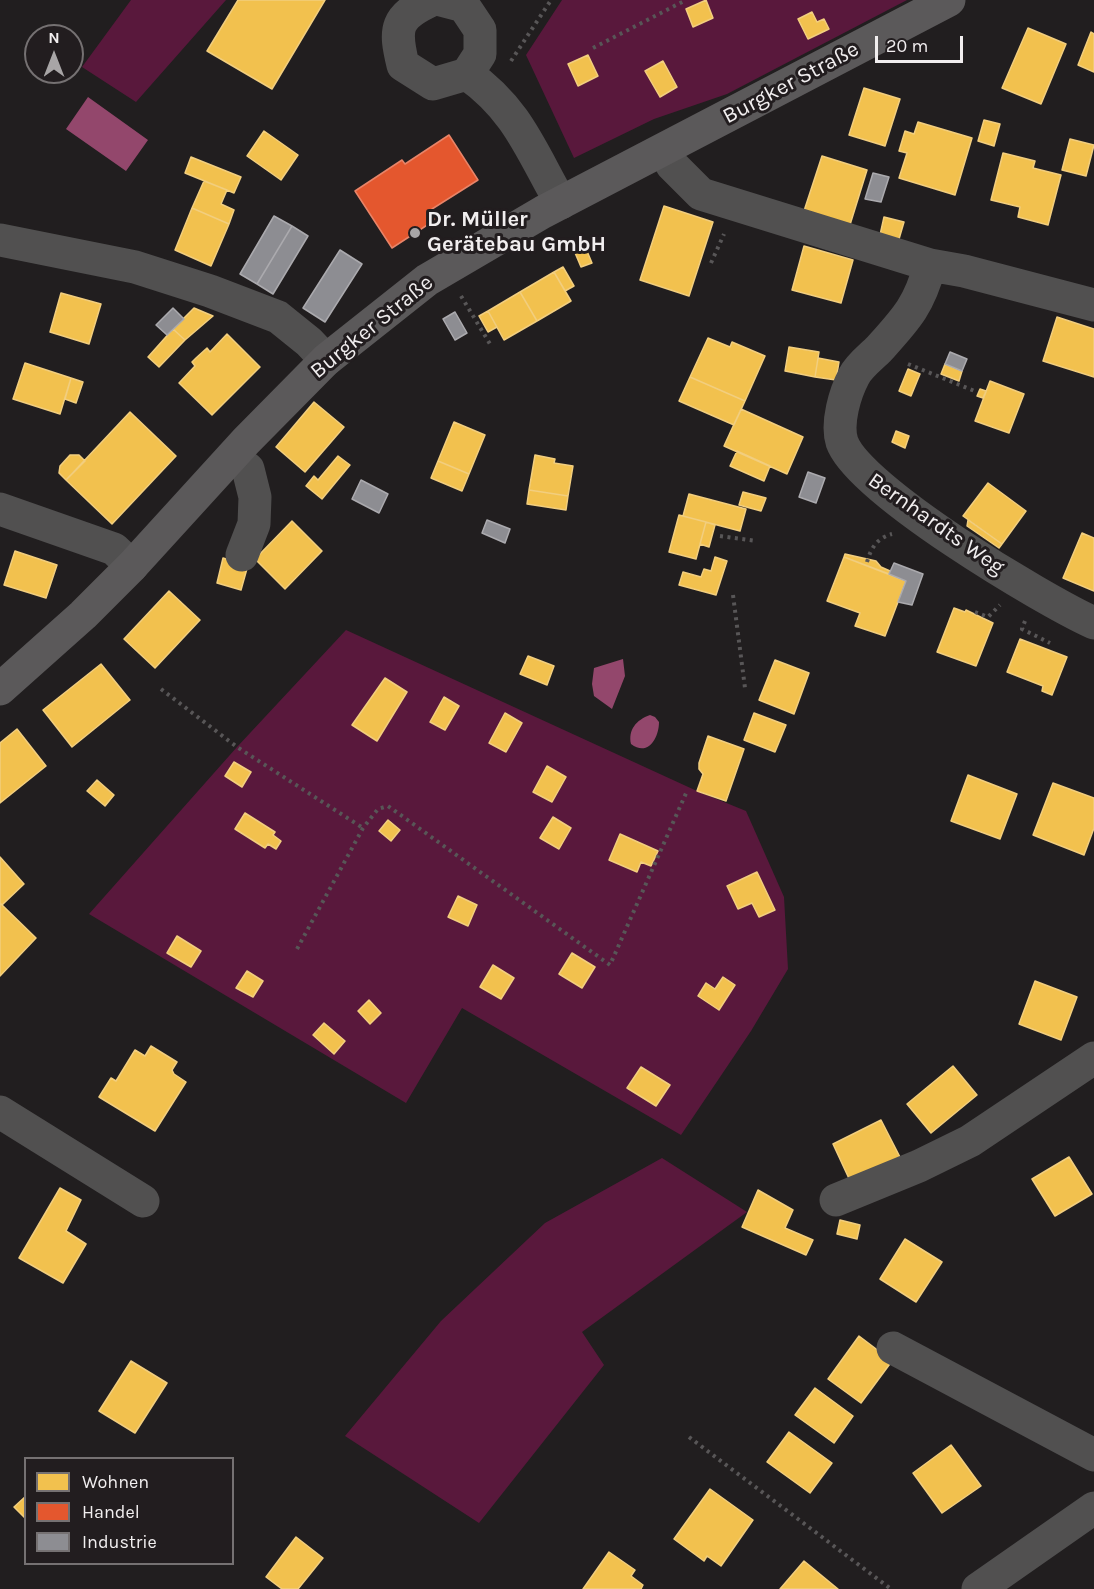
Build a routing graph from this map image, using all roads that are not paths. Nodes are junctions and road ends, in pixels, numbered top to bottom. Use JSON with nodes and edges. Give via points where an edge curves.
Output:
{"nodes":[{"id":1,"x":432,"y":0,"type":"edge"},
{"id":2,"x":441,"y":0,"type":"edge"},
{"id":3,"x":948,"y":0,"type":"edge"},
{"id":4,"x":467,"y":74,"type":"junction"},
{"id":5,"x":663,"y":150,"type":"junction"},
{"id":6,"x":561,"y":203,"type":"junction"},
{"id":7,"x":0,"y":240,"type":"edge"},
{"id":8,"x":930,"y":266,"type":"junction"},
{"id":9,"x":1094,"y":305,"type":"edge"},
{"id":10,"x":326,"y":360,"type":"junction"},
{"id":11,"x":231,"y":457,"type":"junction"},
{"id":12,"x":0,"y":509,"type":"edge"},
{"id":13,"x":242,"y":555,"type":"dead end"},
{"id":14,"x":132,"y":566,"type":"junction"},
{"id":15,"x":1094,"y":623,"type":"edge"},
{"id":16,"x":0,"y":689,"type":"edge"},
{"id":17,"x":1094,"y":1058,"type":"edge"},
{"id":18,"x":0,"y":1112,"type":"edge"},
{"id":19,"x":836,"y":1200,"type":"dead end"},
{"id":20,"x":143,"y":1201,"type":"dead end"},
{"id":21,"x":893,"y":1348,"type":"dead end"},
{"id":22,"x":1094,"y":1455,"type":"edge"},
{"id":23,"x":1094,"y":1508,"type":"edge"},
{"id":24,"x":978,"y":1589,"type":"edge"}],
"edges":[{"from":1,"to":4,"type":"street","via":[[409,11],[396,37],[395,73],[433,84]]},
{"from":2,"to":4,"type":"street","via":[[464,6],[480,30],[480,54]]},
{"from":3,"to":5,"type":"main road","name":"Burgker Straße"},
{"from":4,"to":6,"type":"street","via":[[491,92],[519,124]]},
{"from":5,"to":6,"type":"main road","name":"Burgker Straße"},
{"from":5,"to":8,"type":"street","via":[[701,194]]},
{"from":6,"to":10,"type":"main road","name":"Burgker Straße","via":[[427,280]]},
{"from":7,"to":10,"type":"street","via":[[135,267],[190,284],[278,317]]},
{"from":8,"to":9,"type":"street","via":[[964,271]]},
{"from":8,"to":15,"type":"street","name":"Bernhardts Weg","via":[[912,313],[855,374],[842,409],[841,440],[864,473],[950,539],[1041,596]]},
{"from":10,"to":11,"type":"main road","name":"Burgker Straße"},
{"from":11,"to":13,"type":"street","via":[[248,469],[255,497],[254,524]]},
{"from":11,"to":14,"type":"main road","name":"Burgker Straße"},
{"from":12,"to":14,"type":"street","via":[[114,549]]},
{"from":14,"to":16,"type":"main road","name":"Burgker Straße"},
{"from":17,"to":19,"type":"street","via":[[970,1141]]},
{"from":18,"to":20,"type":"street"},
{"from":21,"to":22,"type":"street"},
{"from":23,"to":24,"type":"street"}]}
